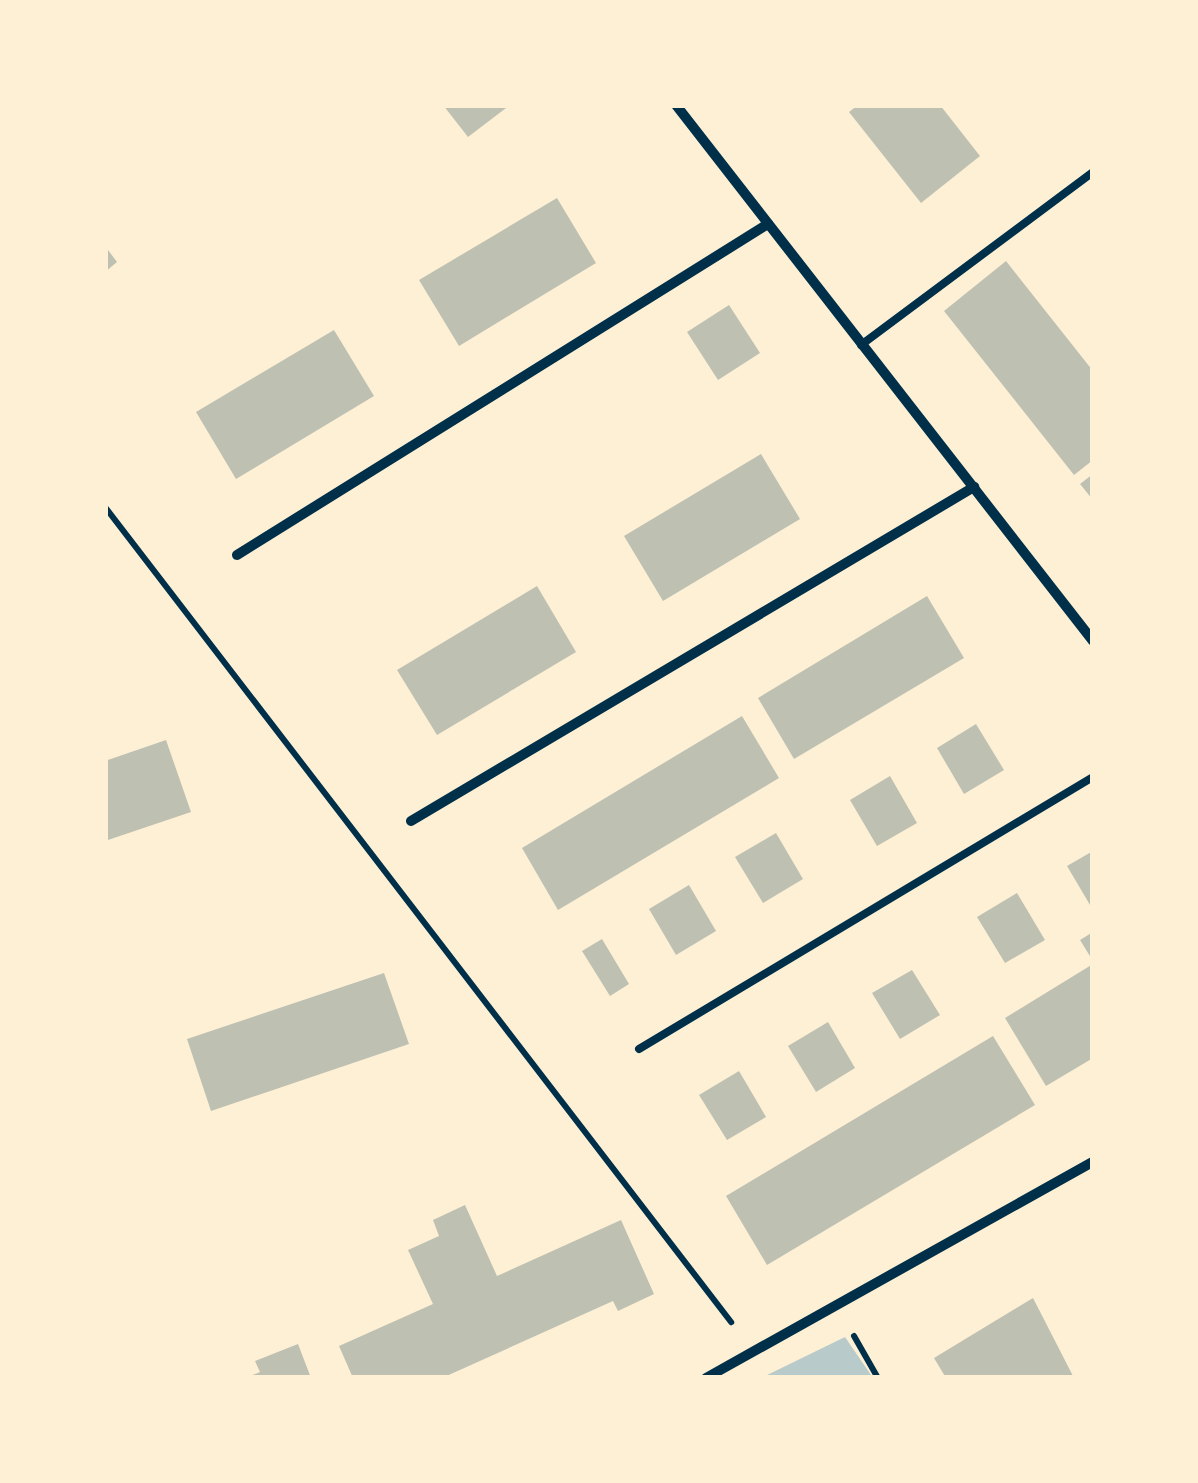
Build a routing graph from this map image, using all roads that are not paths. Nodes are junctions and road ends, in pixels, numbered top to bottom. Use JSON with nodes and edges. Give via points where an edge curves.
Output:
{"nodes":[{"id":1,"x":676,"y":105,"type":"edge"},
{"id":2,"x":1093,"y":172,"type":"edge"},
{"id":3,"x":768,"y":224,"type":"junction"},
{"id":4,"x":861,"y":345,"type":"junction"},
{"id":5,"x":974,"y":487,"type":"junction"},
{"id":6,"x":237,"y":555,"type":"dead end"},
{"id":7,"x":1093,"y":641,"type":"edge"},
{"id":8,"x":1093,"y":777,"type":"edge"},
{"id":9,"x":411,"y":820,"type":"dead end"},
{"id":10,"x":639,"y":1049,"type":"dead end"},
{"id":11,"x":1093,"y":1162,"type":"edge"},
{"id":12,"x":706,"y":1378,"type":"edge"}],
"edges":[{"from":1,"to":3,"type":"street"},
{"from":2,"to":4,"type":"lane"},
{"from":3,"to":4,"type":"street"},
{"from":3,"to":6,"type":"street"},
{"from":4,"to":5,"type":"street"},
{"from":5,"to":7,"type":"street"},
{"from":5,"to":9,"type":"street"},
{"from":8,"to":10,"type":"lane"},
{"from":11,"to":12,"type":"street"}]}
